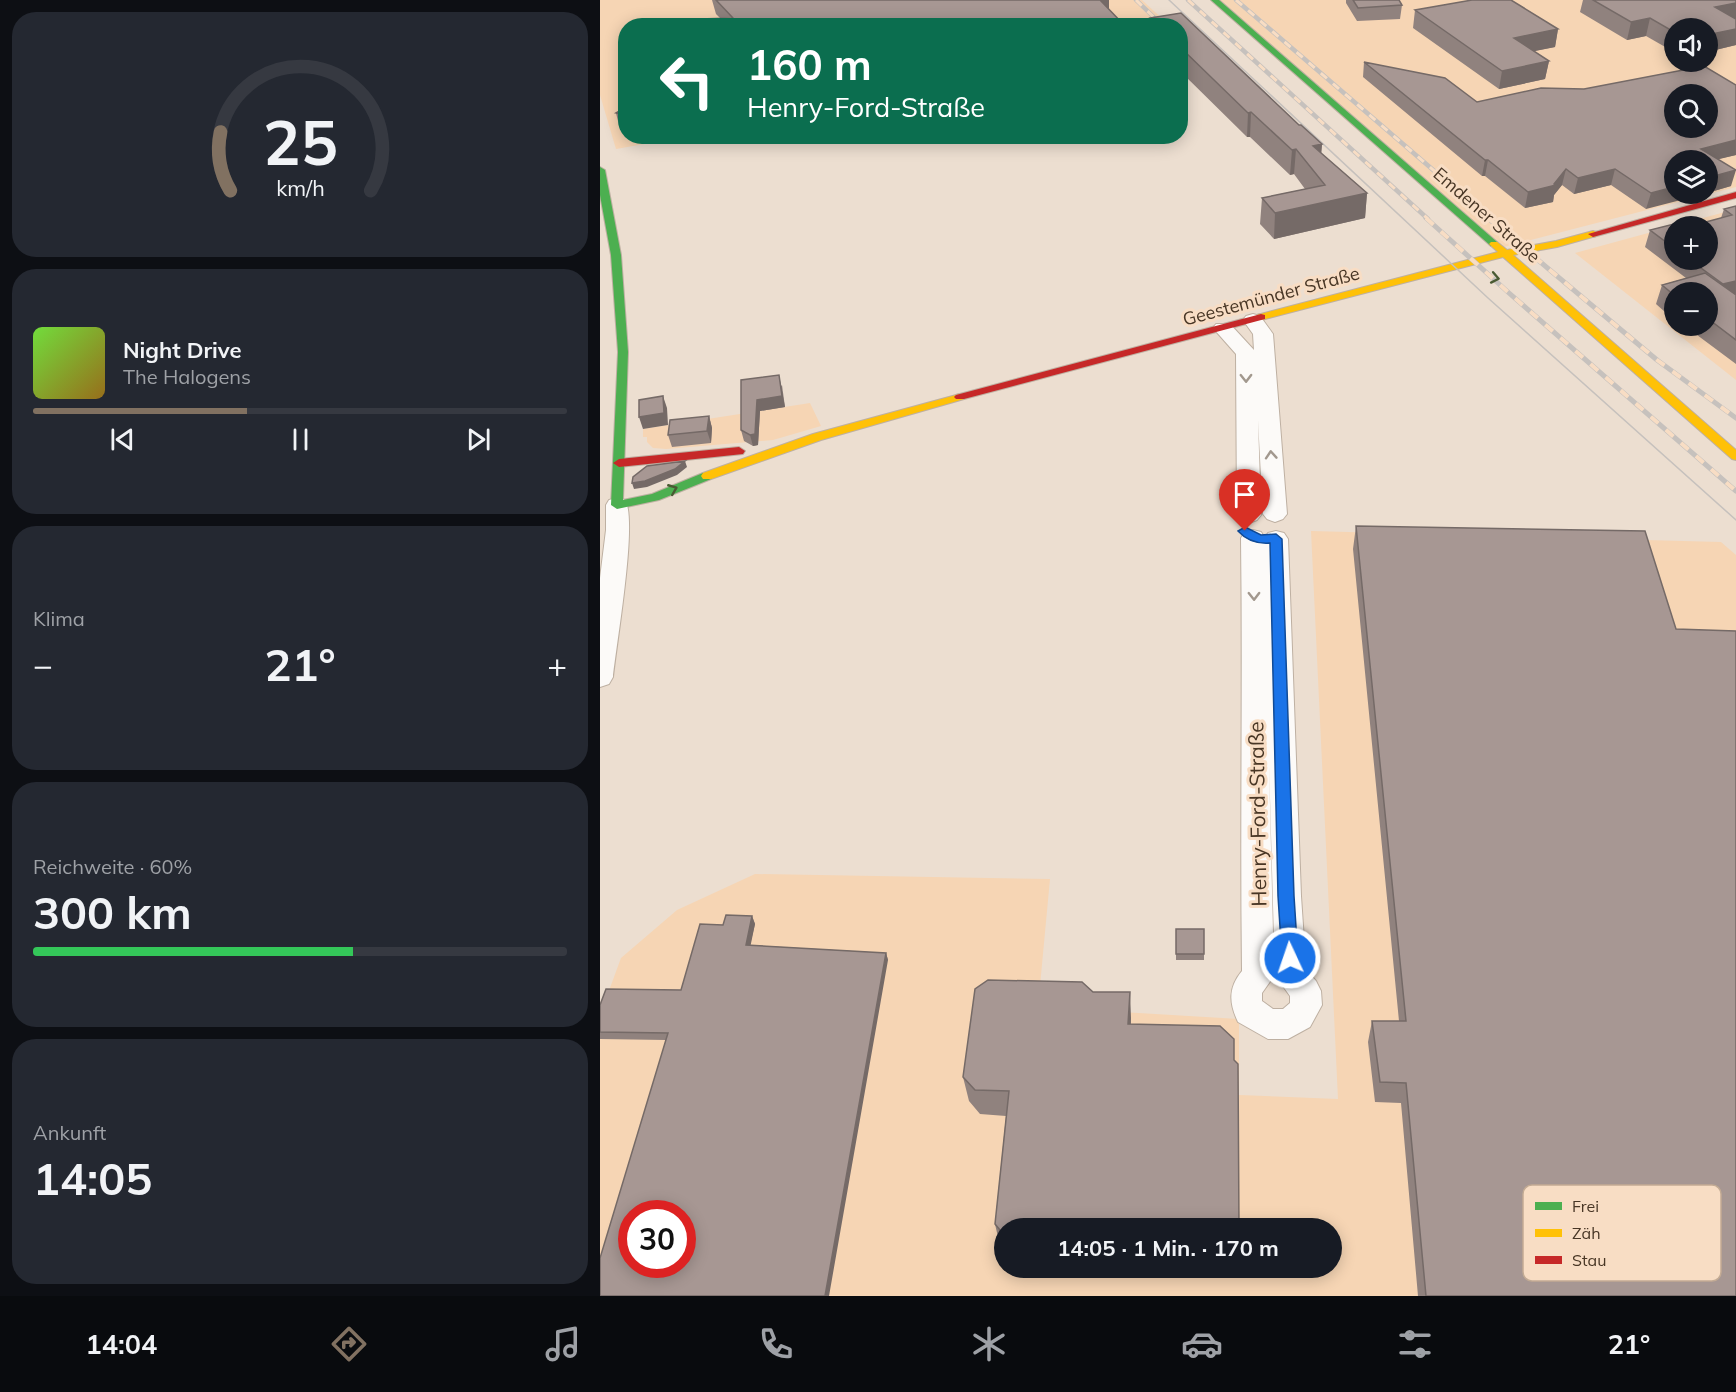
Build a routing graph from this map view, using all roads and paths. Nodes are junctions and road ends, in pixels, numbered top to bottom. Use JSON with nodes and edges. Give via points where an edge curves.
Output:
{"nodes":[{"id":1,"x":1215,"y":0,"type":"edge"},
{"id":2,"x":600,"y":170,"type":"edge"},
{"id":3,"x":1736,"y":195,"type":"edge"},
{"id":4,"x":1474,"y":229,"type":"junction"},
{"id":5,"x":1503,"y":254,"type":"junction"},
{"id":6,"x":1444,"y":270,"type":"junction"},
{"id":7,"x":1478,"y":274,"type":"dead end"},
{"id":8,"x":1520,"y":283,"type":"dead end"},
{"id":9,"x":1545,"y":291,"type":"junction"},
{"id":10,"x":1253,"y":320,"type":"junction"},
{"id":11,"x":1223,"y":328,"type":"junction"},
{"id":12,"x":817,"y":438,"type":"junction"},
{"id":13,"x":1736,"y":456,"type":"edge"},
{"id":14,"x":619,"y":463,"type":"junction"},
{"id":15,"x":617,"y":505,"type":"junction"},
{"id":16,"x":1263,"y":526,"type":"junction"},
{"id":17,"x":600,"y":677,"type":"edge"}],
"edges":[{"from":1,"to":4,"type":"street","name":"Emdener Straße"},
{"from":2,"to":14,"type":"street","via":[[616,255],[623,352]]},
{"from":3,"to":5,"type":"street","name":"Geestemünder Straße","via":[[1557,244]]},
{"from":4,"to":5,"type":"street","name":"Emdener Straße"},
{"from":4,"to":6,"type":"street"},
{"from":5,"to":6,"type":"street","name":"Geestemünder Straße"},
{"from":5,"to":9,"type":"street","name":"Emdener Straße"},
{"from":6,"to":7,"type":"street","one_way":true},
{"from":6,"to":10,"type":"street","name":"Geestemünder Straße"},
{"from":8,"to":9,"type":"street"},
{"from":9,"to":13,"type":"street","name":"Emdener Straße"},
{"from":10,"to":11,"type":"street","name":"Geestemünder Straße"},
{"from":16,"to":10,"type":"street","name":"Henry-Ford-Straße","one_way":true,"via":[[1263,333]]},
{"from":11,"to":12,"type":"street","name":"Geestemünder Straße","via":[[1049,372]]},
{"from":11,"to":16,"type":"street","name":"Henry-Ford-Straße","one_way":true,"via":[[1246,353]]},
{"from":12,"to":14,"type":"street","name":"Geestemünder Straße","via":[[741,451]]},
{"from":15,"to":12,"type":"street","name":"Geestemünder Straße","one_way":true,"via":[[655,496]]},
{"from":14,"to":15,"type":"street"},
{"from":15,"to":17,"type":"street","via":[[618,530]]},
{"from":16,"to":16,"type":"street","name":"Henry-Ford-Straße","one_way":true,"via":[[1254,806],[1258,976],[1248,984],[1245,995],[1249,1012],[1268,1024],[1288,1024],[1299,1017],[1306,1005],[1305,991],[1291,975]]}]}
